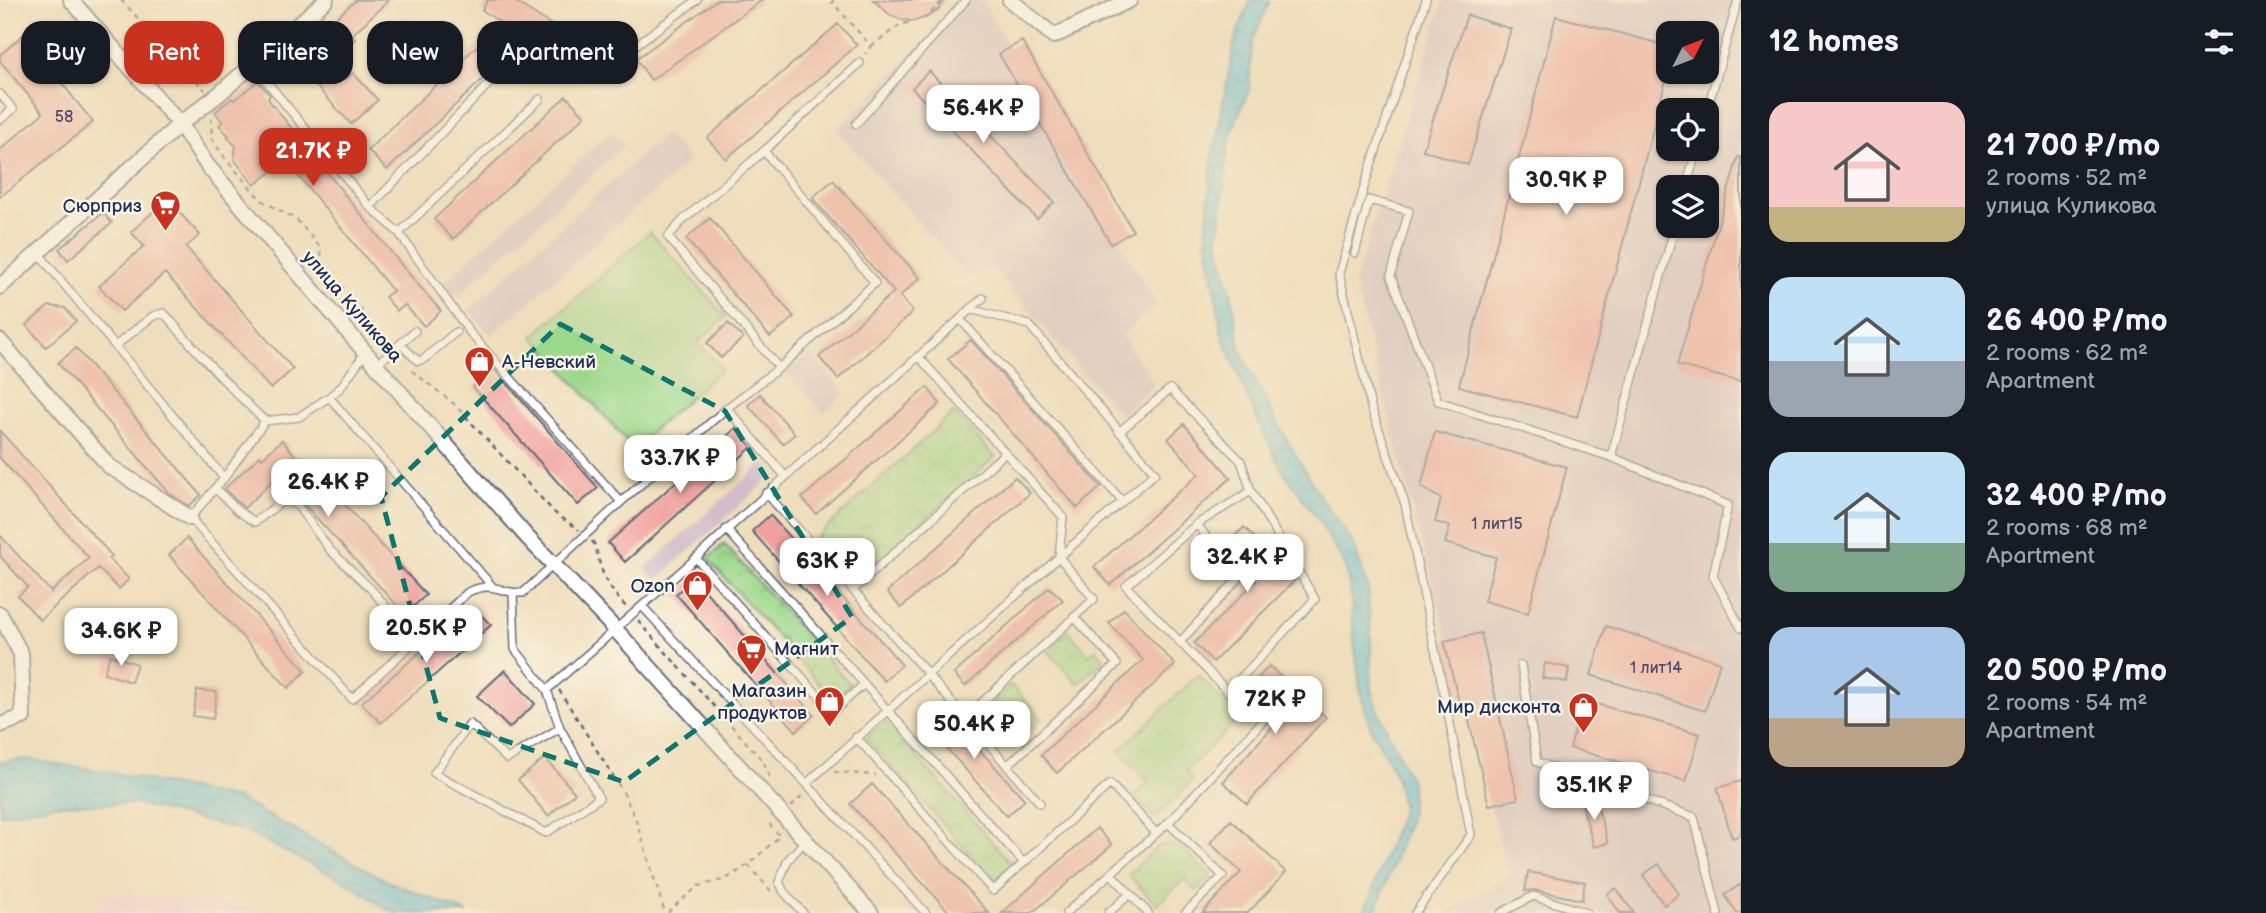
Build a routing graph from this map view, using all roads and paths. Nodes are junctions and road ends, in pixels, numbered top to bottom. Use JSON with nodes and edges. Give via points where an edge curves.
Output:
{"nodes":[{"id":1,"x":71,"y":0,"type":"edge"},
{"id":2,"x":121,"y":0,"type":"edge"},
{"id":3,"x":326,"y":0,"type":"edge"},
{"id":4,"x":697,"y":0,"type":"edge"},
{"id":5,"x":834,"y":0,"type":"edge"},
{"id":6,"x":943,"y":0,"type":"edge"},
{"id":7,"x":966,"y":0,"type":"edge"},
{"id":8,"x":1010,"y":0,"type":"edge"},
{"id":9,"x":1130,"y":0,"type":"edge"},
{"id":10,"x":1426,"y":0,"type":"edge"},
{"id":11,"x":1738,"y":0,"type":"edge"},
{"id":12,"x":302,"y":21,"type":"edge"},
{"id":13,"x":638,"y":43,"type":"edge"},
{"id":14,"x":871,"y":46,"type":"junction"},
{"id":15,"x":860,"y":63,"type":"joint"},
{"id":16,"x":238,"y":78,"type":"edge"},
{"id":17,"x":269,"y":84,"type":"edge"},
{"id":18,"x":489,"y":84,"type":"edge"},
{"id":19,"x":0,"y":94,"type":"edge"},
{"id":20,"x":1710,"y":98,"type":"edge"},
{"id":21,"x":213,"y":99,"type":"junction"},
{"id":22,"x":540,"y":99,"type":"dead end"},
{"id":23,"x":0,"y":120,"type":"edge"},
{"id":24,"x":180,"y":124,"type":"junction"},
{"id":25,"x":856,"y":124,"type":"dead end"},
{"id":26,"x":764,"y":151,"type":"junction"},
{"id":27,"x":370,"y":207,"type":"junction"},
{"id":28,"x":399,"y":233,"type":"junction"},
{"id":29,"x":1672,"y":238,"type":"edge"},
{"id":30,"x":1355,"y":253,"type":"dead end"},
{"id":31,"x":38,"y":254,"type":"junction"},
{"id":32,"x":3,"y":279,"type":"edge"},
{"id":33,"x":983,"y":298,"type":"dead end"},
{"id":34,"x":970,"y":309,"type":"junction"},
{"id":35,"x":960,"y":319,"type":"junction"},
{"id":36,"x":415,"y":331,"type":"dead end"},
{"id":37,"x":456,"y":332,"type":"dead end"},
{"id":38,"x":0,"y":341,"type":"edge"},
{"id":39,"x":400,"y":344,"type":"junction"},
{"id":40,"x":115,"y":346,"type":"junction"},
{"id":41,"x":393,"y":349,"type":"junction"},
{"id":42,"x":365,"y":352,"type":"junction"},
{"id":43,"x":918,"y":356,"type":"junction"},
{"id":44,"x":376,"y":365,"type":"junction"},
{"id":45,"x":779,"y":368,"type":"junction"},
{"id":46,"x":329,"y":397,"type":"junction"},
{"id":47,"x":727,"y":408,"type":"junction"},
{"id":48,"x":265,"y":421,"type":"junction"},
{"id":49,"x":1119,"y":432,"type":"junction"},
{"id":50,"x":1005,"y":453,"type":"junction"},
{"id":51,"x":1611,"y":457,"type":"junction"},
{"id":52,"x":785,"y":476,"type":"junction"},
{"id":53,"x":224,"y":478,"type":"junction"},
{"id":54,"x":215,"y":488,"type":"junction"},
{"id":55,"x":1251,"y":491,"type":"junction"},
{"id":56,"x":766,"y":493,"type":"junction"},
{"id":57,"x":1122,"y":501,"type":"junction"},
{"id":58,"x":621,"y":502,"type":"junction"},
{"id":59,"x":190,"y":518,"type":"junction"},
{"id":60,"x":1197,"y":524,"type":"junction"},
{"id":61,"x":726,"y":529,"type":"junction"},
{"id":62,"x":586,"y":534,"type":"junction"},
{"id":63,"x":1059,"y":556,"type":"junction"},
{"id":64,"x":696,"y":558,"type":"junction"},
{"id":65,"x":554,"y":564,"type":"junction"},
{"id":66,"x":492,"y":586,"type":"junction"},
{"id":67,"x":853,"y":590,"type":"junction"},
{"id":68,"x":513,"y":593,"type":"junction"},
{"id":69,"x":642,"y":606,"type":"junction"},
{"id":70,"x":0,"y":614,"type":"edge"},
{"id":71,"x":632,"y":614,"type":"junction"},
{"id":72,"x":1074,"y":617,"type":"junction"},
{"id":73,"x":1741,"y":628,"type":"edge"},
{"id":74,"x":615,"y":629,"type":"junction"},
{"id":75,"x":415,"y":640,"type":"junction"},
{"id":76,"x":1180,"y":642,"type":"junction"},
{"id":77,"x":1521,"y":665,"type":"dead end"},
{"id":78,"x":927,"y":674,"type":"junction"},
{"id":79,"x":1238,"y":681,"type":"junction"},
{"id":80,"x":555,"y":682,"type":"junction"},
{"id":81,"x":864,"y":684,"type":"junction"},
{"id":82,"x":547,"y":690,"type":"junction"},
{"id":83,"x":887,"y":710,"type":"junction"},
{"id":84,"x":965,"y":718,"type":"junction"},
{"id":85,"x":0,"y":725,"type":"edge"},
{"id":86,"x":560,"y":729,"type":"junction"},
{"id":87,"x":856,"y":737,"type":"junction"},
{"id":88,"x":1007,"y":766,"type":"junction"},
{"id":89,"x":820,"y":771,"type":"junction"},
{"id":90,"x":891,"y":776,"type":"junction"},
{"id":91,"x":809,"y":785,"type":"junction"},
{"id":92,"x":773,"y":786,"type":"dead end"},
{"id":93,"x":1040,"y":803,"type":"dead end"},
{"id":94,"x":783,"y":814,"type":"junction"},
{"id":95,"x":1168,"y":823,"type":"junction"},
{"id":96,"x":1156,"y":833,"type":"junction"},
{"id":97,"x":806,"y":840,"type":"junction"},
{"id":98,"x":1024,"y":863,"type":"junction"},
{"id":99,"x":748,"y":865,"type":"junction"},
{"id":100,"x":1111,"y":874,"type":"junction"},
{"id":101,"x":774,"y":894,"type":"dead end"},
{"id":102,"x":1130,"y":894,"type":"junction"},
{"id":103,"x":667,"y":913,"type":"edge"},
{"id":104,"x":803,"y":913,"type":"edge"},
{"id":105,"x":872,"y":913,"type":"edge"},
{"id":106,"x":926,"y":913,"type":"edge"},
{"id":107,"x":1066,"y":913,"type":"edge"},
{"id":108,"x":1108,"y":913,"type":"edge"},
{"id":109,"x":1148,"y":913,"type":"edge"},
{"id":110,"x":1185,"y":913,"type":"edge"},
{"id":111,"x":1415,"y":913,"type":"edge"},
{"id":112,"x":1501,"y":913,"type":"edge"},
{"id":113,"x":1587,"y":913,"type":"edge"},
{"id":114,"x":1718,"y":913,"type":"edge"}],
"edges":[{"from":1,"to":24,"type":"street","name":"улица Куликова"},
{"from":2,"to":21,"type":"path"},
{"from":3,"to":12,"type":"street"},
{"from":4,"to":13,"type":"lane"},
{"from":5,"to":14,"type":"path"},
{"from":6,"to":14,"type":"path","via":[[927,17],[900,25]]},
{"from":7,"to":25,"type":"lane"},
{"from":8,"to":9,"type":"street","via":[[1054,36]]},
{"from":10,"to":111,"type":"lane","via":[[1339,273],[1371,407],[1405,504],[1471,835]]},
{"from":11,"to":20,"type":"lane"},
{"from":14,"to":15,"type":"path"},
{"from":15,"to":26,"type":"lane"},
{"from":16,"to":21,"type":"street"},
{"from":17,"to":27,"type":"lane"},
{"from":18,"to":27,"type":"lane"},
{"from":19,"to":23,"type":"lane","via":[[13,109]]},
{"from":21,"to":24,"type":"street"},
{"from":21,"to":41,"type":"path","via":[[218,103],[210,120],[212,139],[225,158],[261,200],[297,220],[320,247],[327,268]]},
{"from":22,"to":28,"type":"lane"},
{"from":24,"to":31,"type":"street"},
{"from":24,"to":42,"type":"street","name":"улица Куликова","via":[[207,164]]},
{"from":26,"to":45,"type":"lane","via":[[875,283]]},
{"from":26,"to":45,"type":"lane","via":[[668,237]]},
{"from":27,"to":28,"type":"lane"},
{"from":28,"to":58,"type":"lane","via":[[471,334]]},
{"from":29,"to":51,"type":"lane"},
{"from":30,"to":51,"type":"lane","via":[[1369,200],[1409,211],[1391,276],[1438,401]]},
{"from":31,"to":32,"type":"street"},
{"from":31,"to":40,"type":"lane"},
{"from":33,"to":34,"type":"lane"},
{"from":34,"to":35,"type":"lane"},
{"from":34,"to":49,"type":"lane","via":[[1029,325]]},
{"from":35,"to":43,"type":"lane"},
{"from":35,"to":57,"type":"lane"},
{"from":36,"to":39,"type":"lane"},
{"from":37,"to":39,"type":"lane","via":[[418,361]]},
{"from":38,"to":59,"type":"street","via":[[109,466]]},
{"from":39,"to":41,"type":"lane"},
{"from":40,"to":48,"type":"lane","via":[[153,316],[164,313]]},
{"from":40,"to":53,"type":"lane"},
{"from":41,"to":44,"type":"lane"},
{"from":41,"to":62,"type":"path","via":[[453,403],[555,513]]},
{"from":42,"to":44,"type":"street","name":"улица Куликова"},
{"from":42,"to":46,"type":"lane"},
{"from":43,"to":50,"type":"lane"},
{"from":43,"to":52,"type":"lane"},
{"from":44,"to":65,"type":"street","name":"улица Куликова"},
{"from":45,"to":47,"type":"lane"},
{"from":46,"to":48,"type":"lane","via":[[299,417]]},
{"from":46,"to":66,"type":"lane"},
{"from":47,"to":52,"type":"lane"},
{"from":47,"to":58,"type":"lane"},
{"from":48,"to":53,"type":"lane"},
{"from":49,"to":55,"type":"lane","via":[[1170,389],[1241,461]]},
{"from":49,"to":57,"type":"lane","via":[[1155,473]]},
{"from":50,"to":63,"type":"lane","via":[[1063,517]]},
{"from":50,"to":67,"type":"lane"},
{"from":51,"to":73,"type":"lane","via":[[1728,505],[1713,576]]},
{"from":52,"to":56,"type":"lane"},
{"from":53,"to":54,"type":"lane"},
{"from":54,"to":59,"type":"lane"},
{"from":54,"to":75,"type":"lane","via":[[255,523],[284,500],[297,505],[330,550]]},
{"from":55,"to":60,"type":"lane"},
{"from":55,"to":79,"type":"lane","via":[[1315,599]]},
{"from":56,"to":61,"type":"lane"},
{"from":56,"to":67,"type":"lane"},
{"from":57,"to":63,"type":"lane"},
{"from":58,"to":62,"type":"lane"},
{"from":59,"to":75,"type":"lane","via":[[352,699]]},
{"from":60,"to":76,"type":"lane","via":[[1238,579]]},
{"from":60,"to":76,"type":"lane","via":[[1126,586]]},
{"from":61,"to":64,"type":"lane"},
{"from":61,"to":81,"type":"lane"},
{"from":62,"to":65,"type":"lane"},
{"from":62,"to":71,"type":"path","via":[[595,545],[608,587]]},
{"from":63,"to":72,"type":"lane","via":[[1094,599]]},
{"from":63,"to":78,"type":"lane"},
{"from":64,"to":69,"type":"lane"},
{"from":64,"to":81,"type":"lane","via":[[833,712]]},
{"from":65,"to":68,"type":"lane","via":[[523,593]]},
{"from":65,"to":74,"type":"street","name":"улица Куликова"},
{"from":66,"to":68,"type":"lane"},
{"from":66,"to":75,"type":"lane","via":[[468,592]]},
{"from":67,"to":78,"type":"lane"},
{"from":68,"to":82,"type":"lane","via":[[515,649]]},
{"from":69,"to":71,"type":"lane"},
{"from":69,"to":91,"type":"lane"},
{"from":70,"to":85,"type":"street","via":[[21,654],[23,718]]},
{"from":71,"to":74,"type":"lane"},
{"from":71,"to":92,"type":"path","via":[[763,761]]},
{"from":72,"to":84,"type":"lane"},
{"from":72,"to":88,"type":"lane","via":[[1117,664]]},
{"from":74,"to":80,"type":"lane"},
{"from":74,"to":94,"type":"street","name":"улица Куликова"},
{"from":76,"to":79,"type":"lane","via":[[1228,692]]},
{"from":77,"to":114,"type":"lane","via":[[1537,762],[1694,817]]},
{"from":78,"to":83,"type":"lane"},
{"from":78,"to":84,"type":"lane"},
{"from":79,"to":95,"type":"lane","via":[[1269,714]]},
{"from":80,"to":82,"type":"lane"},
{"from":80,"to":103,"type":"path","via":[[623,792]]},
{"from":81,"to":83,"type":"lane"},
{"from":82,"to":86,"type":"lane"},
{"from":83,"to":87,"type":"lane"},
{"from":83,"to":98,"type":"lane"},
{"from":84,"to":88,"type":"lane"},
{"from":86,"to":86,"type":"lane","via":[[599,798],[546,833],[434,773],[470,724],[507,760]]},
{"from":87,"to":89,"type":"lane"},
{"from":87,"to":90,"type":"lane"},
{"from":88,"to":93,"type":"lane"},
{"from":89,"to":90,"type":"path"},
{"from":89,"to":91,"type":"lane"},
{"from":90,"to":98,"type":"lane","via":[[993,891]]},
{"from":91,"to":94,"type":"path"},
{"from":91,"to":106,"type":"lane"},
{"from":94,"to":97,"type":"street","name":"улица Куликова"},
{"from":94,"to":99,"type":"path","via":[[770,825],[780,836]]},
{"from":95,"to":96,"type":"lane"},
{"from":95,"to":110,"type":"lane","via":[[1223,876]]},
{"from":96,"to":98,"type":"lane","via":[[1110,784]]},
{"from":96,"to":100,"type":"lane"},
{"from":97,"to":104,"type":"lane","via":[[788,860],[779,882]]},
{"from":97,"to":105,"type":"street","name":"улица Куликова"},
{"from":99,"to":101,"type":"path"},
{"from":99,"to":103,"type":"path","via":[[698,886]]},
{"from":100,"to":102,"type":"lane"},
{"from":100,"to":107,"type":"lane"},
{"from":102,"to":108,"type":"lane"},
{"from":102,"to":109,"type":"lane"},
{"from":112,"to":113,"type":"lane","via":[[1533,896]]}]}
